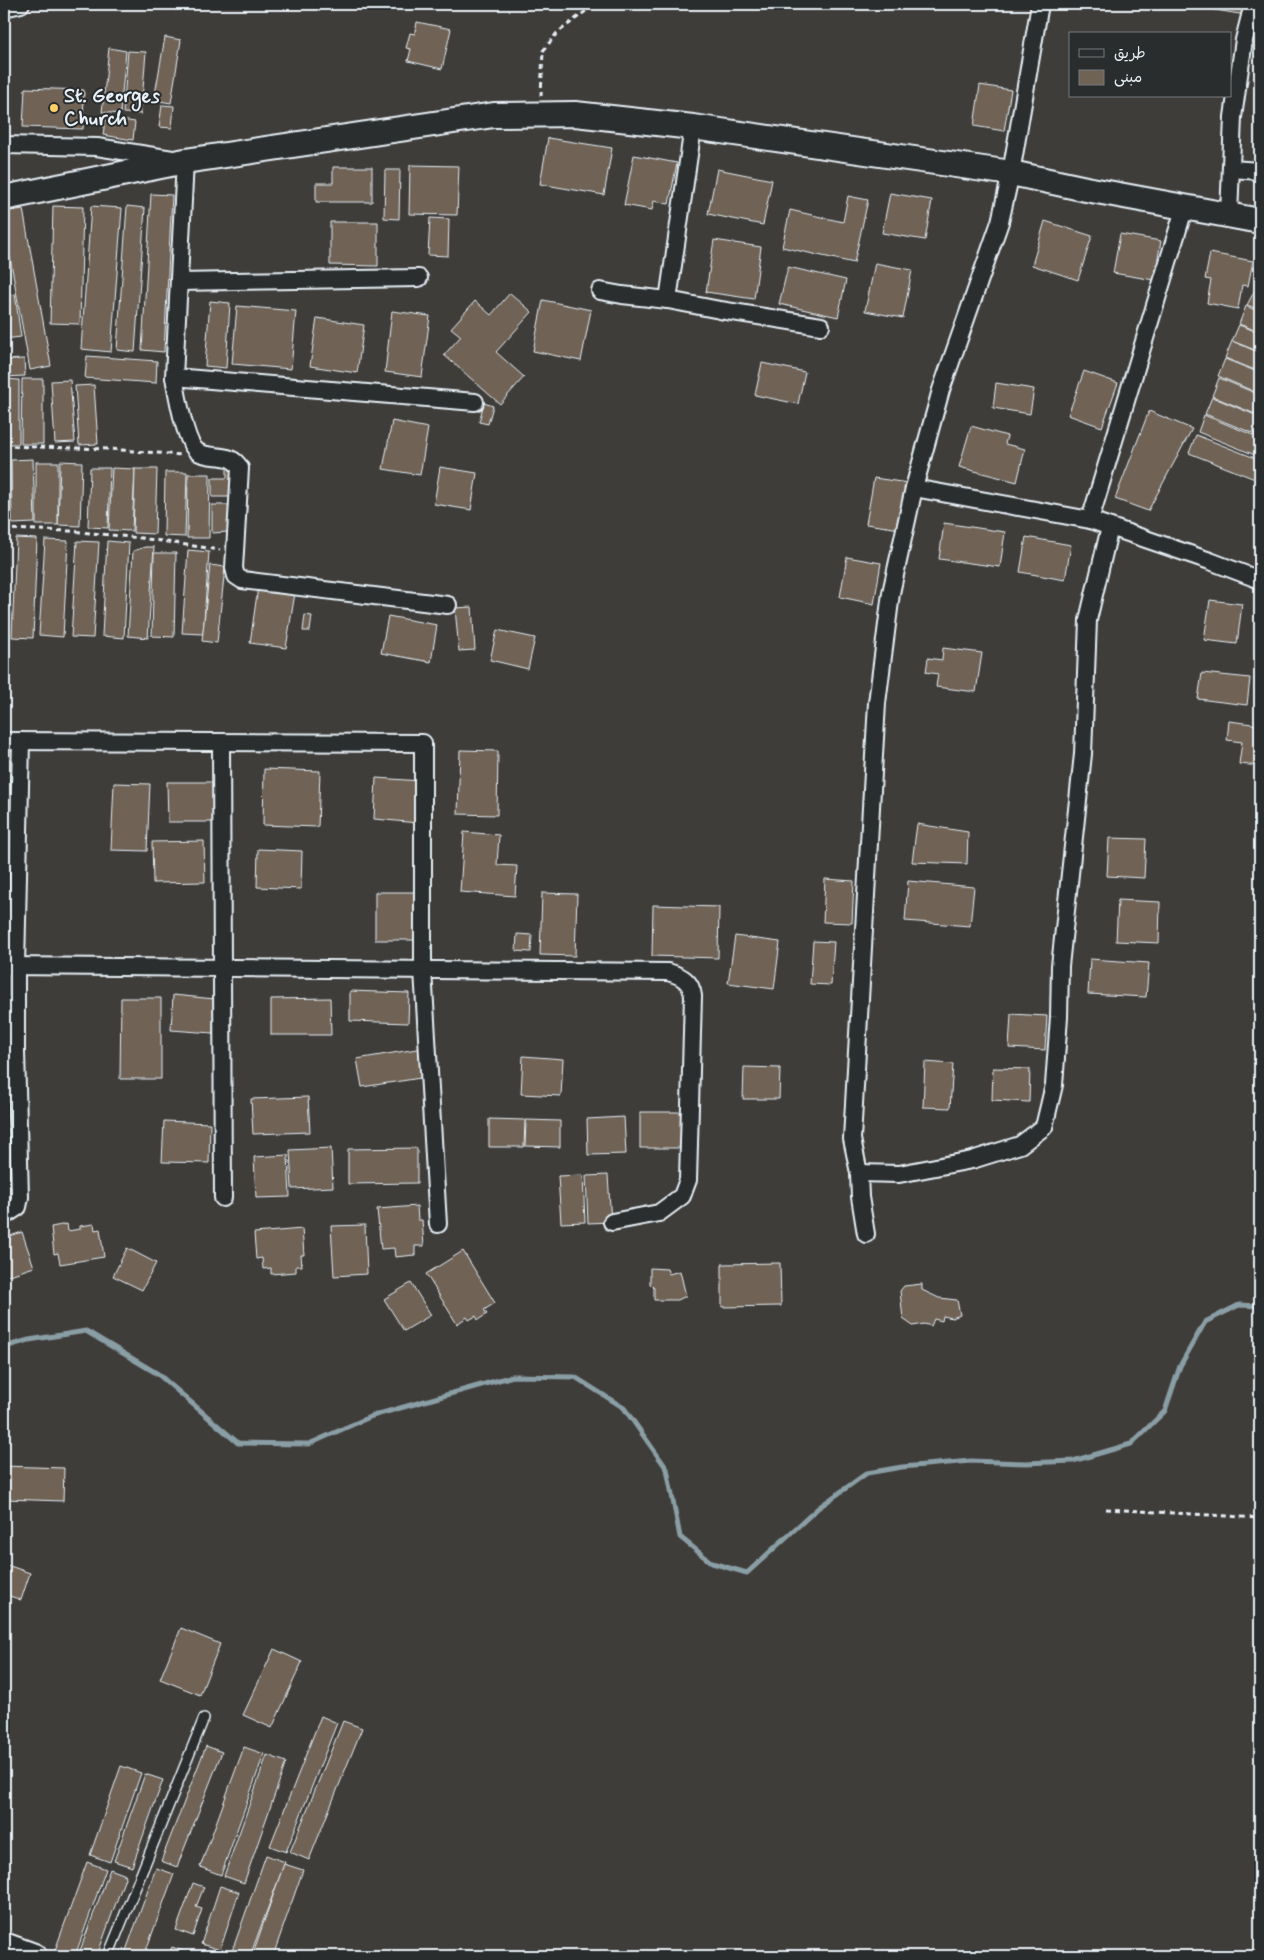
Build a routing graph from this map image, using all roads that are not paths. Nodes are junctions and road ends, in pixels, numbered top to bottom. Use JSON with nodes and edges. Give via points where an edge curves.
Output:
{"nodes":[{"id":1,"x":21,"y":4,"type":"edge"},
{"id":2,"x":1040,"y":4,"type":"edge"},
{"id":3,"x":1253,"y":4,"type":"edge"},
{"id":4,"x":4,"y":8,"type":"edge"},
{"id":5,"x":693,"y":127,"type":"junction"},
{"id":6,"x":4,"y":144,"type":"edge"},
{"id":7,"x":185,"y":161,"type":"junction"},
{"id":8,"x":1231,"y":169,"type":"junction"},
{"id":9,"x":1260,"y":171,"type":"edge"},
{"id":10,"x":1011,"y":173,"type":"junction"},
{"id":11,"x":4,"y":198,"type":"edge"},
{"id":12,"x":1185,"y":206,"type":"junction"},
{"id":13,"x":1229,"y":215,"type":"junction"},
{"id":14,"x":1260,"y":221,"type":"edge"},
{"id":15,"x":419,"y":278,"type":"dead end"},
{"id":16,"x":179,"y":282,"type":"junction"},
{"id":17,"x":600,"y":291,"type":"dead end"},
{"id":18,"x":668,"y":300,"type":"junction"},
{"id":19,"x":821,"y":326,"type":"dead end"},
{"id":20,"x":174,"y":377,"type":"junction"},
{"id":21,"x":476,"y":402,"type":"dead end"},
{"id":22,"x":914,"y":488,"type":"junction"},
{"id":23,"x":1090,"y":520,"type":"junction"},
{"id":24,"x":1110,"y":527,"type":"junction"},
{"id":25,"x":1260,"y":580,"type":"edge"},
{"id":26,"x":448,"y":605,"type":"dead end"},
{"id":27,"x":4,"y":741,"type":"edge"},
{"id":28,"x":21,"y":741,"type":"junction"},
{"id":29,"x":221,"y":742,"type":"junction"},
{"id":30,"x":10,"y":966,"type":"edge"},
{"id":31,"x":222,"y":969,"type":"junction"},
{"id":32,"x":423,"y":970,"type":"junction"},
{"id":33,"x":859,"y":1173,"type":"junction"},
{"id":34,"x":223,"y":1198,"type":"dead end"},
{"id":35,"x":4,"y":1216,"type":"edge"},
{"id":36,"x":612,"y":1222,"type":"dead end"},
{"id":37,"x":438,"y":1224,"type":"dead end"},
{"id":38,"x":866,"y":1234,"type":"dead end"},
{"id":39,"x":204,"y":1718,"type":"dead end"},
{"id":40,"x":4,"y":1946,"type":"edge"},
{"id":41,"x":34,"y":1956,"type":"edge"},
{"id":42,"x":108,"y":1956,"type":"edge"}],
"edges":[{"from":1,"to":4,"type":"street"},
{"from":2,"to":10,"type":"street"},
{"from":3,"to":8,"type":"street","via":[[1244,40],[1233,117]]},
{"from":5,"to":7,"type":"main road","via":[[575,114],[494,115]]},
{"from":5,"to":10,"type":"main road"},
{"from":5,"to":18,"type":"street"},
{"from":6,"to":7,"type":"street","via":[[97,147]]},
{"from":7,"to":11,"type":"main road"},
{"from":7,"to":16,"type":"street"},
{"from":8,"to":9,"type":"street"},
{"from":8,"to":13,"type":"street"},
{"from":10,"to":12,"type":"main road"},
{"from":10,"to":22,"type":"street","via":[[996,237],[941,390]]},
{"from":12,"to":13,"type":"main road"},
{"from":12,"to":23,"type":"street"},
{"from":13,"to":14,"type":"main road"},
{"from":15,"to":16,"type":"street"},
{"from":16,"to":20,"type":"street"},
{"from":17,"to":18,"type":"street"},
{"from":18,"to":19,"type":"street"},
{"from":20,"to":21,"type":"street"},
{"from":20,"to":26,"type":"street","via":[[180,412],[196,450],[206,455],[231,458],[240,468],[236,576],[242,580]]},
{"from":22,"to":23,"type":"street"},
{"from":22,"to":33,"type":"street","via":[[891,593],[877,703],[852,1139]]},
{"from":23,"to":24,"type":"street"},
{"from":24,"to":25,"type":"street"},
{"from":24,"to":33,"type":"street","via":[[1088,620],[1082,754],[1060,966],[1054,1085],[1044,1127],[1020,1145],[972,1160],[899,1174]]},
{"from":27,"to":28,"type":"street"},
{"from":28,"to":29,"type":"street"},
{"from":28,"to":30,"type":"street"},
{"from":29,"to":31,"type":"street"},
{"from":29,"to":32,"type":"street","via":[[423,743]]},
{"from":30,"to":31,"type":"street"},
{"from":30,"to":35,"type":"street","via":[[20,1198],[18,1207]]},
{"from":31,"to":32,"type":"street"},
{"from":31,"to":34,"type":"street"},
{"from":32,"to":36,"type":"street","via":[[668,972],[682,976],[689,983],[693,996],[688,1180],[682,1196],[659,1213]]},
{"from":32,"to":37,"type":"street"},
{"from":33,"to":38,"type":"street"},
{"from":39,"to":42,"type":"lane"},
{"from":40,"to":41,"type":"main road"}]}
